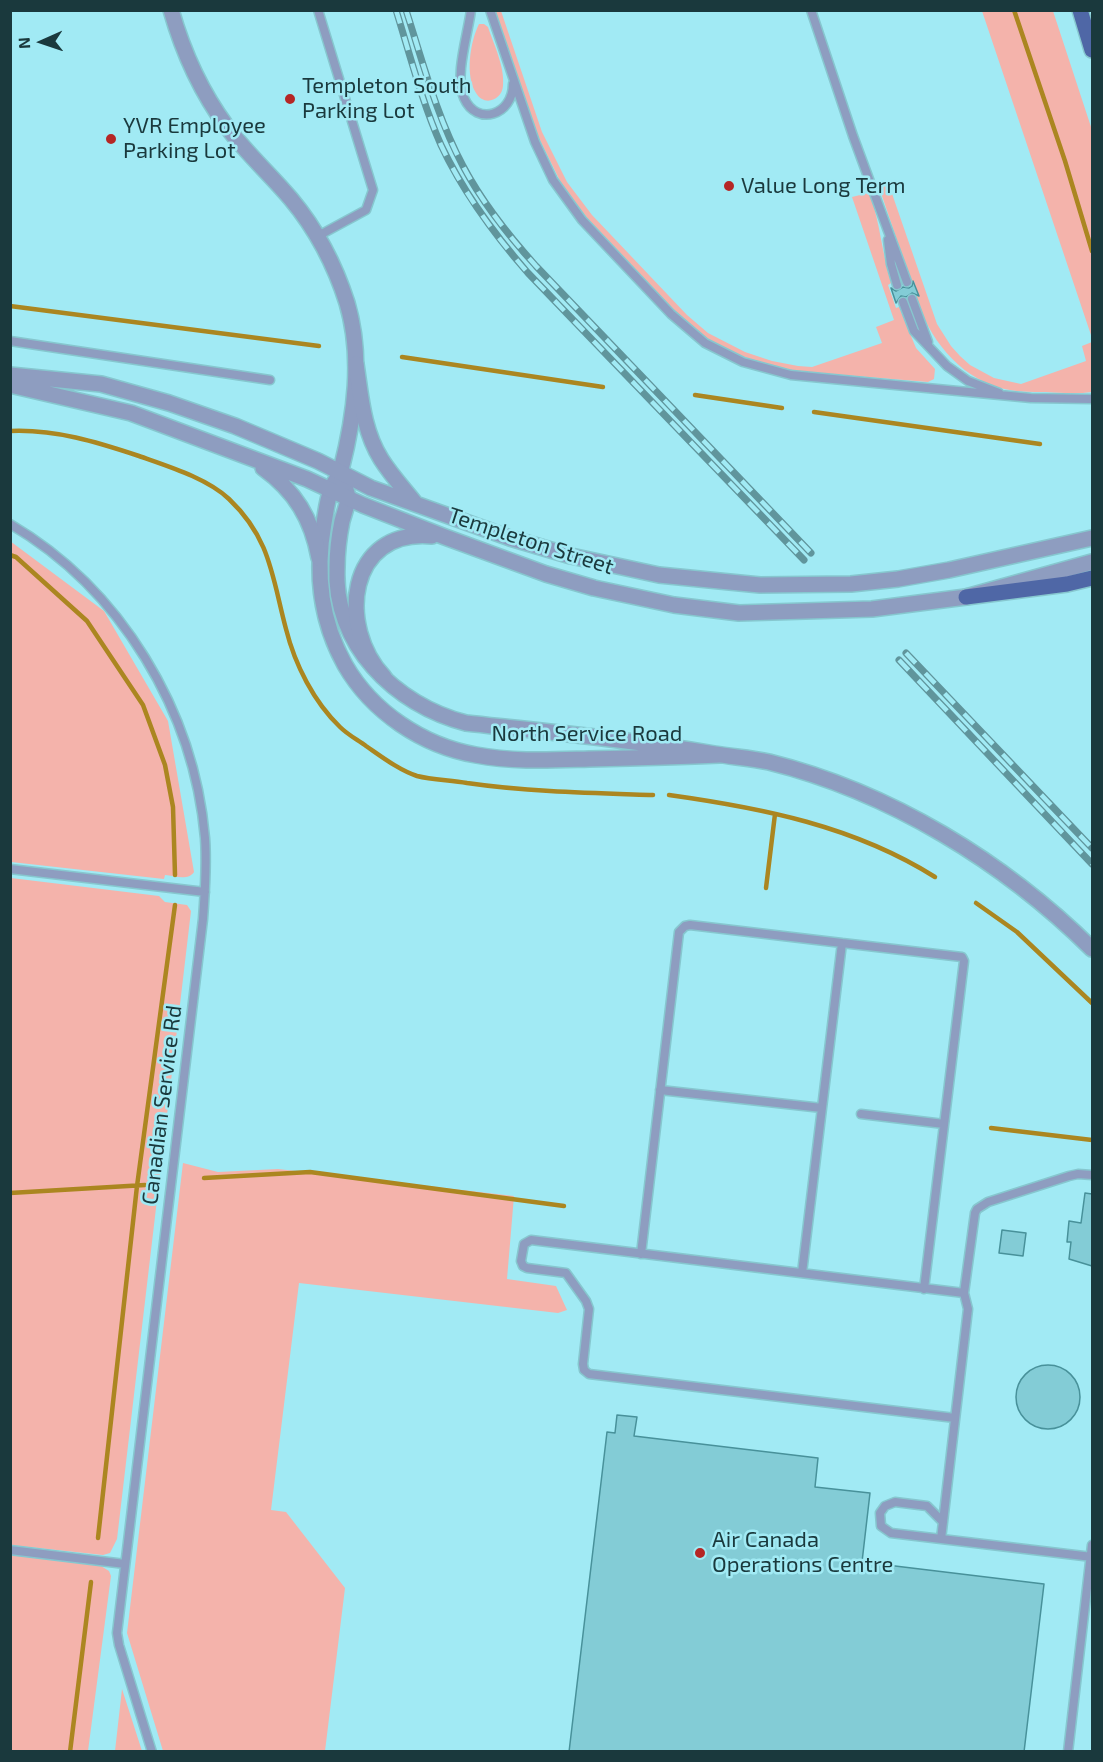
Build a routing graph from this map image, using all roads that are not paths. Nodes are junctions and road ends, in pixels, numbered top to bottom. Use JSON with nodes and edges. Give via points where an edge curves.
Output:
{"nodes":[{"id":1,"x":171,"y":10,"type":"edge"},
{"id":2,"x":318,"y":10,"type":"edge"},
{"id":3,"x":471,"y":10,"type":"edge"},
{"id":4,"x":490,"y":10,"type":"edge"},
{"id":5,"x":812,"y":10,"type":"edge"},
{"id":6,"x":1080,"y":10,"type":"edge"},
{"id":7,"x":1092,"y":50,"type":"edge"},
{"id":8,"x":513,"y":80,"type":"junction"},
{"id":9,"x":888,"y":231,"type":"junction"},
{"id":10,"x":318,"y":236,"type":"junction"},
{"id":11,"x":907,"y":282,"type":"dead end"},
{"id":12,"x":897,"y":285,"type":"dead end"},
{"id":13,"x":912,"y":299,"type":"dead end"},
{"id":14,"x":903,"y":302,"type":"dead end"},
{"id":15,"x":10,"y":341,"type":"edge"},
{"id":16,"x":934,"y":353,"type":"junction"},
{"id":17,"x":356,"y":364,"type":"junction"},
{"id":18,"x":10,"y":375,"type":"edge"},
{"id":19,"x":270,"y":380,"type":"dead end"},
{"id":20,"x":10,"y":385,"type":"edge"},
{"id":21,"x":1008,"y":396,"type":"junction"},
{"id":22,"x":1092,"y":399,"type":"edge"},
{"id":23,"x":224,"y":446,"type":"junction"},
{"id":24,"x":340,"y":473,"type":"junction"},
{"id":25,"x":330,"y":490,"type":"junction"},
{"id":26,"x":348,"y":498,"type":"junction"},
{"id":27,"x":415,"y":503,"type":"junction"},
{"id":28,"x":10,"y":524,"type":"edge"},
{"id":29,"x":445,"y":537,"type":"junction"},
{"id":30,"x":1092,"y":538,"type":"edge"},
{"id":31,"x":319,"y":558,"type":"junction"},
{"id":32,"x":1092,"y":562,"type":"edge"},
{"id":33,"x":1092,"y":579,"type":"edge"},
{"id":34,"x":966,"y":597,"type":"junction"},
{"id":35,"x":384,"y":677,"type":"junction"},
{"id":36,"x":718,"y":754,"type":"junction"},
{"id":37,"x":10,"y":868,"type":"edge"},
{"id":38,"x":205,"y":892,"type":"junction"},
{"id":39,"x":842,"y":943,"type":"junction"},
{"id":40,"x":1092,"y":949,"type":"edge"},
{"id":41,"x":660,"y":1090,"type":"junction"},
{"id":42,"x":822,"y":1108,"type":"junction"},
{"id":43,"x":861,"y":1114,"type":"dead end"},
{"id":44,"x":944,"y":1124,"type":"junction"},
{"id":45,"x":1092,"y":1175,"type":"edge"},
{"id":46,"x":641,"y":1254,"type":"junction"},
{"id":47,"x":802,"y":1273,"type":"junction"},
{"id":48,"x":924,"y":1288,"type":"junction"},
{"id":49,"x":964,"y":1293,"type":"junction"},
{"id":50,"x":955,"y":1418,"type":"junction"},
{"id":51,"x":943,"y":1522,"type":"junction"},
{"id":52,"x":941,"y":1539,"type":"junction"},
{"id":53,"x":1092,"y":1545,"type":"edge"},
{"id":54,"x":10,"y":1551,"type":"edge"},
{"id":55,"x":1092,"y":1557,"type":"edge"},
{"id":56,"x":125,"y":1564,"type":"junction"},
{"id":57,"x":152,"y":1752,"type":"edge"},
{"id":58,"x":1068,"y":1752,"type":"edge"}],
"edges":[{"from":1,"to":10,"type":"street","via":[[185,52],[213,106]]},
{"from":2,"to":10,"type":"lane","via":[[373,190],[366,210]]},
{"from":3,"to":8,"type":"lane","via":[[461,75],[464,98],[478,112],[497,113],[513,93]]},
{"from":4,"to":8,"type":"lane"},
{"from":5,"to":9,"type":"lane"},
{"from":6,"to":7,"type":"main road"},
{"from":8,"to":21,"type":"lane","via":[[546,166],[565,197],[671,314],[705,343],[743,362],[791,375]]},
{"from":9,"to":11,"type":"lane"},
{"from":9,"to":12,"type":"lane"},
{"from":10,"to":17,"type":"street","via":[[347,304]]},
{"from":13,"to":16,"type":"lane"},
{"from":14,"to":16,"type":"lane","via":[[914,331]]},
{"from":15,"to":19,"type":"lane"},
{"from":16,"to":21,"type":"lane","via":[[968,381]]},
{"from":17,"to":24,"type":"street","via":[[356,393]]},
{"from":17,"to":27,"type":"street","via":[[363,413],[374,447]]},
{"from":18,"to":24,"type":"street","name":"Templeton Street","via":[[101,384],[169,403],[234,426]]},
{"from":20,"to":23,"type":"street","name":"Templeton Street","via":[[131,413]]},
{"from":21,"to":22,"type":"lane"},
{"from":23,"to":25,"type":"street","name":"Templeton Street"},
{"from":23,"to":31,"type":"street","via":[[275,476],[297,499],[313,530]]},
{"from":24,"to":25,"type":"street"},
{"from":24,"to":26,"type":"street","name":"North Service Road"},
{"from":24,"to":27,"type":"street","name":"Templeton Street"},
{"from":25,"to":26,"type":"street","name":"Templeton Street"},
{"from":25,"to":31,"type":"street","name":"North Service Road"},
{"from":26,"to":29,"type":"street","name":"Templeton Street"},
{"from":26,"to":35,"type":"street","name":"North Service Road","via":[[338,548],[338,592],[349,633],[368,663]]},
{"from":27,"to":30,"type":"street","name":"Templeton Street","via":[[510,538],[613,566],[659,575],[760,585],[898,579]]},
{"from":28,"to":38,"type":"lane","name":"Canadian Service Rd","via":[[79,577],[120,621],[151,668],[174,715],[194,774],[205,837]]},
{"from":29,"to":34,"type":"street","name":"Templeton Street","via":[[594,588],[674,605],[739,613],[872,609]]},
{"from":29,"to":35,"type":"street","via":[[395,540],[374,554],[359,577],[357,609],[361,636],[370,661]]},
{"from":31,"to":36,"type":"street","name":"North Service Road","via":[[325,617],[349,671],[381,709],[423,738],[466,753],[515,759]]},
{"from":32,"to":34,"type":"street","name":"Templeton Street"},
{"from":33,"to":34,"type":"main road"},
{"from":35,"to":36,"type":"street","name":"North Service Road","via":[[420,704],[466,723]]},
{"from":36,"to":40,"type":"street","name":"North Service Road","via":[[813,775],[920,822],[1013,881]]},
{"from":37,"to":38,"type":"lane"},
{"from":38,"to":56,"type":"lane","name":"Canadian Service Rd"},
{"from":39,"to":41,"type":"lane","via":[[682,928]]},
{"from":39,"to":42,"type":"lane"},
{"from":39,"to":44,"type":"lane","via":[[962,957]]},
{"from":41,"to":42,"type":"lane"},
{"from":41,"to":46,"type":"lane"},
{"from":42,"to":47,"type":"lane"},
{"from":43,"to":44,"type":"lane"},
{"from":44,"to":48,"type":"lane"},
{"from":45,"to":49,"type":"lane","via":[[1069,1176],[977,1209]]},
{"from":46,"to":47,"type":"lane"},
{"from":46,"to":50,"type":"lane","via":[[531,1240],[524,1244],[523,1266],[566,1274],[588,1305],[583,1364],[589,1374]]},
{"from":47,"to":48,"type":"lane"},
{"from":48,"to":49,"type":"lane"},
{"from":49,"to":50,"type":"lane","via":[[968,1309]]},
{"from":50,"to":51,"type":"lane"},
{"from":51,"to":52,"type":"lane"},
{"from":51,"to":52,"type":"lane","via":[[927,1506],[896,1502],[885,1506],[879,1517],[881,1526],[891,1533]]},
{"from":52,"to":55,"type":"lane"},
{"from":53,"to":55,"type":"lane"},
{"from":54,"to":56,"type":"lane"},
{"from":55,"to":58,"type":"lane"},
{"from":56,"to":57,"type":"lane","name":"Canadian Service Rd","via":[[117,1639]]}]}
